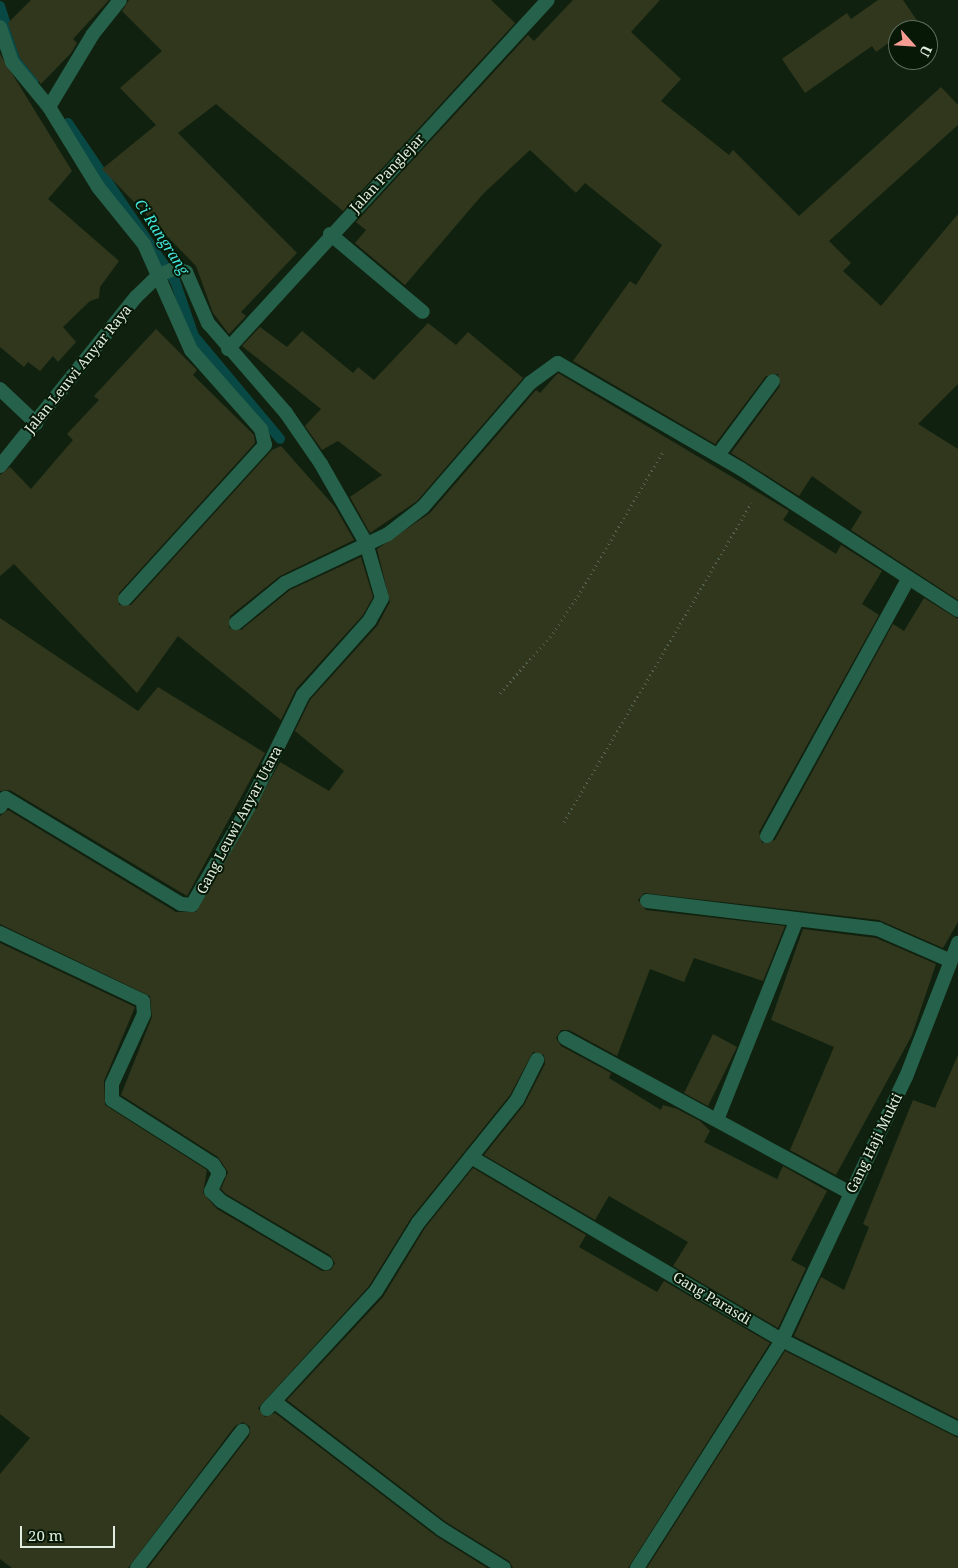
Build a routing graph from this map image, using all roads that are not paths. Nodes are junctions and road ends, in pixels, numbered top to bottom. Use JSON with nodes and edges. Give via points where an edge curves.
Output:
{"nodes":[{"id":1,"x":120,"y":0,"type":"edge"},
{"id":2,"x":548,"y":0,"type":"edge"},
{"id":3,"x":0,"y":27,"type":"edge"},
{"id":4,"x":48,"y":107,"type":"junction"},
{"id":5,"x":330,"y":234,"type":"junction"},
{"id":6,"x":161,"y":275,"type":"junction"},
{"id":7,"x":423,"y":312,"type":"dead end"},
{"id":8,"x":228,"y":348,"type":"junction"},
{"id":9,"x":773,"y":381,"type":"dead end"},
{"id":10,"x":0,"y":389,"type":"edge"},
{"id":11,"x":36,"y":422,"type":"junction"},
{"id":12,"x":718,"y":455,"type":"junction"},
{"id":13,"x":0,"y":466,"type":"edge"},
{"id":14,"x":366,"y":543,"type":"junction"},
{"id":15,"x":907,"y":581,"type":"junction"},
{"id":16,"x":125,"y":599,"type":"dead end"},
{"id":17,"x":958,"y":610,"type":"edge"},
{"id":18,"x":236,"y":623,"type":"dead end"},
{"id":19,"x":0,"y":807,"type":"edge"},
{"id":20,"x":767,"y":836,"type":"dead end"},
{"id":21,"x":647,"y":901,"type":"dead end"},
{"id":22,"x":797,"y":920,"type":"junction"},
{"id":23,"x":0,"y":933,"type":"edge"},
{"id":24,"x":958,"y":943,"type":"edge"},
{"id":25,"x":949,"y":960,"type":"junction"},
{"id":26,"x":566,"y":1038,"type":"dead end"},
{"id":27,"x":537,"y":1060,"type":"dead end"},
{"id":28,"x":717,"y":1120,"type":"junction"},
{"id":29,"x":471,"y":1157,"type":"junction"},
{"id":30,"x":850,"y":1193,"type":"junction"},
{"id":31,"x":326,"y":1264,"type":"dead end"},
{"id":32,"x":782,"y":1340,"type":"junction"},
{"id":33,"x":958,"y":1429,"type":"edge"},
{"id":34,"x":242,"y":1431,"type":"dead end"},
{"id":35,"x":137,"y":1568,"type":"edge"},
{"id":36,"x":504,"y":1568,"type":"edge"},
{"id":37,"x":637,"y":1568,"type":"edge"}],
"edges":[{"from":1,"to":4,"type":"street","via":[[93,34]]},
{"from":2,"to":5,"type":"street","name":"Jalan Panglejar"},
{"from":3,"to":4,"type":"street","via":[[12,62]]},
{"from":4,"to":6,"type":"street","via":[[98,187],[144,244]]},
{"from":5,"to":7,"type":"street"},
{"from":5,"to":8,"type":"street","name":"Jalan Panglejar"},
{"from":6,"to":8,"type":"street","via":[[176,268],[186,272],[208,323]]},
{"from":6,"to":11,"type":"street","name":"Jalan Leuwi Anyar Raya","via":[[136,297]]},
{"from":6,"to":16,"type":"street","via":[[191,350],[261,429],[265,445]]},
{"from":8,"to":14,"type":"street","via":[[286,413]]},
{"from":9,"to":12,"type":"street"},
{"from":10,"to":11,"type":"street"},
{"from":11,"to":13,"type":"street","name":"Jalan Leuwi Anyar Raya"},
{"from":12,"to":14,"type":"street","via":[[563,363],[556,363],[530,383],[423,507],[388,534]]},
{"from":12,"to":15,"type":"street"},
{"from":14,"to":18,"type":"street","via":[[285,583]]},
{"from":14,"to":19,"type":"street","name":"Gang Leuwi Anyar Utara","via":[[382,598],[378,608],[303,695],[248,808],[192,905],[182,904],[5,798]]},
{"from":15,"to":17,"type":"street"},
{"from":15,"to":20,"type":"street"},
{"from":21,"to":22,"type":"street"},
{"from":22,"to":25,"type":"street","via":[[878,929]]},
{"from":22,"to":28,"type":"street"},
{"from":23,"to":31,"type":"street","via":[[143,1001],[144,1014],[112,1084],[112,1100],[213,1164],[219,1174],[211,1191],[221,1202]]},
{"from":24,"to":25,"type":"street","name":"Gang Haji Mukti"},
{"from":25,"to":30,"type":"street","name":"Gang Haji Mukti","via":[[906,1077]]},
{"from":26,"to":28,"type":"street"},
{"from":27,"to":29,"type":"street","via":[[517,1100]]},
{"from":28,"to":30,"type":"street"},
{"from":29,"to":32,"type":"street","name":"Gang Parasdi"},
{"from":29,"to":36,"type":"street","via":[[418,1224],[376,1291],[271,1406],[441,1529]]},
{"from":30,"to":32,"type":"street","name":"Gang Haji Mukti"},
{"from":32,"to":33,"type":"street","name":"Gang Parasdi"},
{"from":32,"to":37,"type":"street","name":"Gang Haji Mukti"},
{"from":34,"to":35,"type":"street"}]}
